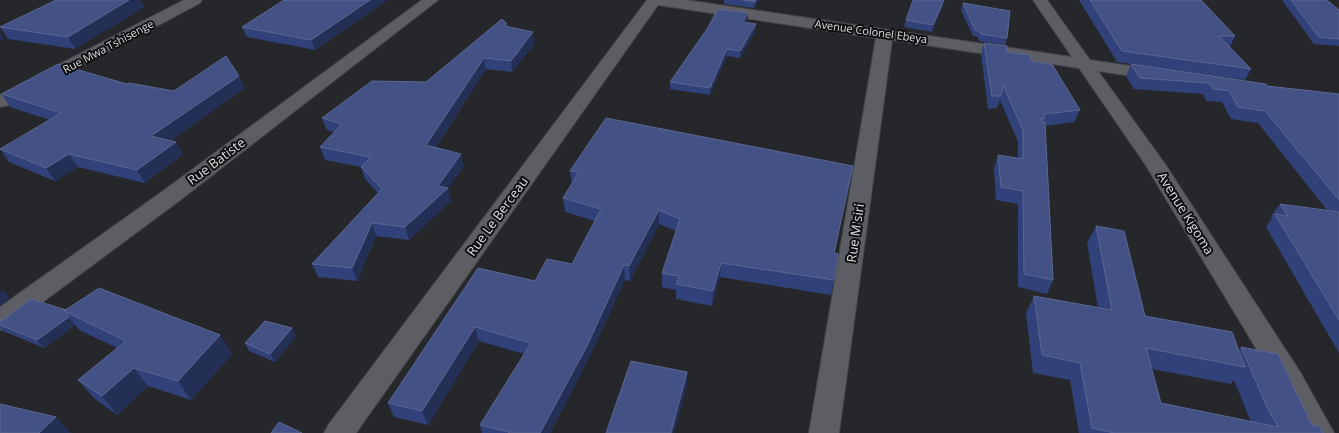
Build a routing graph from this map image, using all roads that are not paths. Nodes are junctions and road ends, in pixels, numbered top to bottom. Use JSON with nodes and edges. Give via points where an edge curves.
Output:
{"nodes":[{"id":1,"x":195,"y":0,"type":"edge"},
{"id":2,"x":431,"y":0,"type":"edge"},
{"id":3,"x":656,"y":0,"type":"edge"},
{"id":4,"x":1040,"y":0,"type":"edge"},
{"id":5,"x":885,"y":33,"type":"junction"},
{"id":6,"x":1084,"y":64,"type":"junction"},
{"id":7,"x":1178,"y":78,"type":"edge"},
{"id":8,"x":0,"y":102,"type":"edge"},
{"id":9,"x":0,"y":320,"type":"edge"},
{"id":10,"x":339,"y":433,"type":"edge"},
{"id":11,"x":824,"y":433,"type":"edge"},
{"id":12,"x":1319,"y":433,"type":"edge"}],
"edges":[{"from":1,"to":8,"type":"street","name":"Rue Mwa Tshisenge"},
{"from":2,"to":9,"type":"street","name":"Rue Batiste","via":[[171,196]]},
{"from":3,"to":5,"type":"street","name":"Avenue Colonel Ebeya"},
{"from":3,"to":10,"type":"street","name":"Rue Le Berceau"},
{"from":4,"to":6,"type":"street","name":"Avenue Kigoma"},
{"from":5,"to":6,"type":"street","name":"Avenue Colonel Ebeya"},
{"from":5,"to":11,"type":"street","name":"Rue M'siri"},
{"from":6,"to":7,"type":"street","name":"Avenue Colonel Ebeya"},
{"from":6,"to":12,"type":"street","name":"Avenue Kigoma","via":[[1155,164],[1290,380]]}]}
